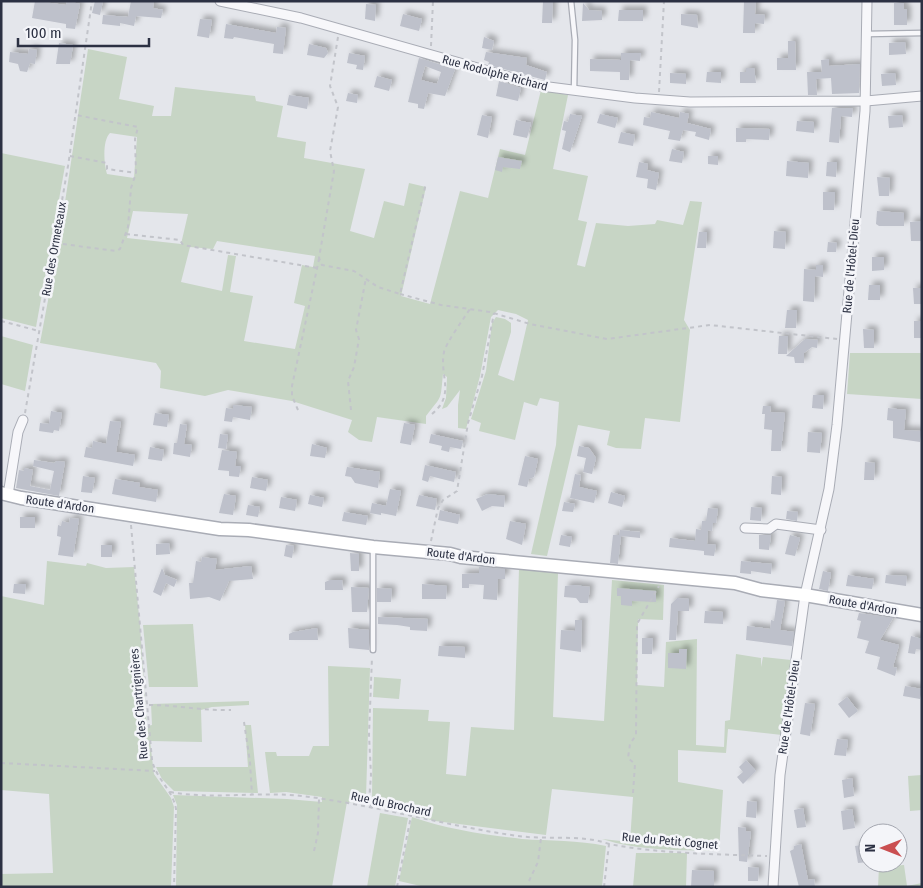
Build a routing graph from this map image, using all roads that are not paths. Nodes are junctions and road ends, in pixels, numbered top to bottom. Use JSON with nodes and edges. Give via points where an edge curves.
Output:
{"nodes":[{"id":1,"x":220,"y":1,"type":"edge"},
{"id":2,"x":572,"y":1,"type":"edge"},
{"id":3,"x":868,"y":1,"type":"edge"},
{"id":4,"x":922,"y":33,"type":"edge"},
{"id":5,"x":868,"y":34,"type":"junction"},
{"id":6,"x":574,"y":91,"type":"junction"},
{"id":7,"x":922,"y":96,"type":"edge"},
{"id":8,"x":866,"y":101,"type":"junction"},
{"id":9,"x":23,"y":420,"type":"road end"},
{"id":10,"x":4,"y":494,"type":"edge"},
{"id":11,"x":745,"y":528,"type":"dead end"},
{"id":12,"x":821,"y":530,"type":"junction"},
{"id":13,"x":373,"y":547,"type":"junction"},
{"id":14,"x":805,"y":595,"type":"junction"},
{"id":15,"x":922,"y":615,"type":"edge"},
{"id":16,"x":373,"y":650,"type":"road end"},
{"id":17,"x":773,"y":887,"type":"edge"}],
"edges":[{"from":1,"to":6,"type":"street","name":"Rue Rodolphe Richard","via":[[276,12],[541,86]]},
{"from":2,"to":6,"type":"lane"},
{"from":3,"to":5,"type":"street","name":"Rue de l'Hôtel-Dieu"},
{"from":4,"to":5,"type":"lane"},
{"from":5,"to":8,"type":"street","name":"Rue de l'Hôtel-Dieu"},
{"from":6,"to":8,"type":"street","name":"Rue Rodolphe Richard","via":[[659,100]]},
{"from":7,"to":8,"type":"street","name":"Rue Rodolphe Richard"},
{"from":8,"to":12,"type":"street","name":"Rue de l'Hôtel-Dieu","via":[[830,480]]},
{"from":9,"to":10,"type":"street"},
{"from":10,"to":13,"type":"street","name":"Route d'Ardon","via":[[220,529],[250,530]]},
{"from":11,"to":12,"type":"street","via":[[769,529],[776,524]]},
{"from":12,"to":14,"type":"street","name":"Rue de l'Hôtel-Dieu"},
{"from":13,"to":14,"type":"street","name":"Route d'Ardon","via":[[635,575],[663,575]]},
{"from":13,"to":16,"type":"lane"},
{"from":14,"to":15,"type":"street","name":"Route d'Ardon"},
{"from":14,"to":17,"type":"street","name":"Rue de l'Hôtel-Dieu","via":[[780,775]]}]}
